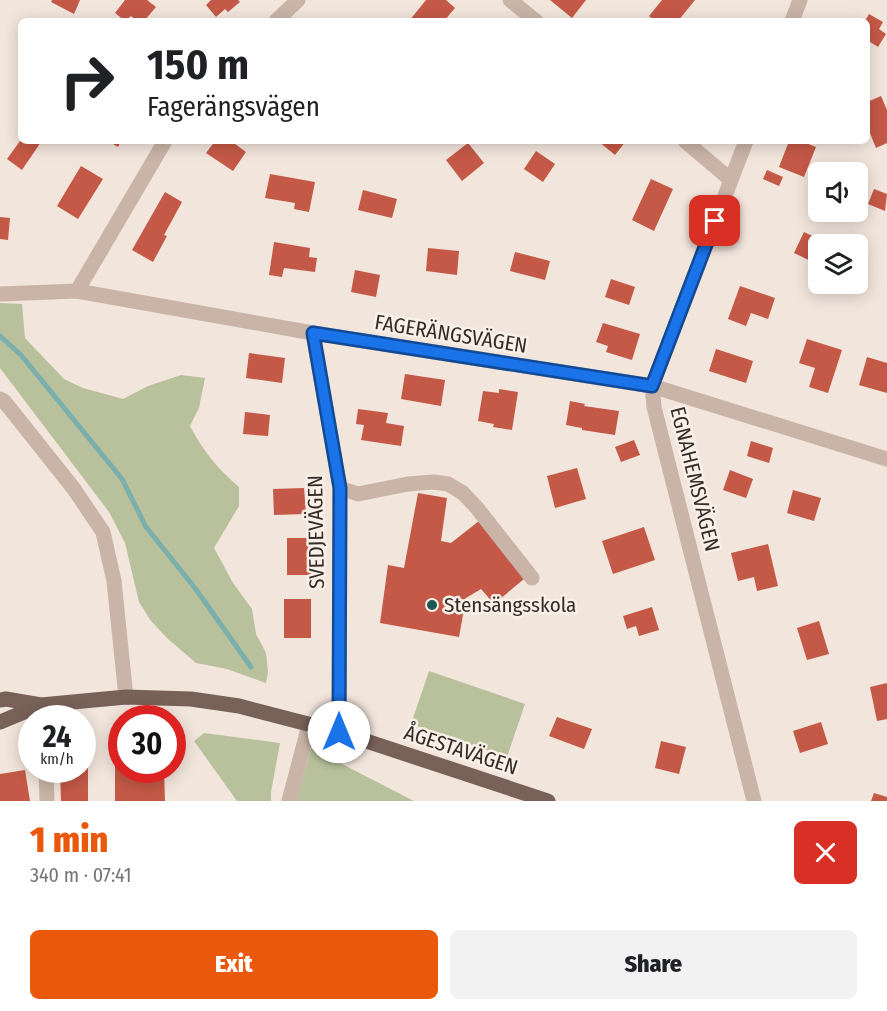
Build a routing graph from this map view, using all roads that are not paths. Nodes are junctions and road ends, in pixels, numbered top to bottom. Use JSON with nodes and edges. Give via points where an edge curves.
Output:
{"nodes":[{"id":1,"x":298,"y":0,"type":"edge"},
{"id":2,"x":510,"y":0,"type":"edge"},
{"id":3,"x":800,"y":0,"type":"edge"},
{"id":4,"x":279,"y":18,"type":"edge"},
{"id":5,"x":533,"y":18,"type":"edge"},
{"id":6,"x":793,"y":18,"type":"edge"},
{"id":7,"x":163,"y":144,"type":"edge"},
{"id":8,"x":689,"y":144,"type":"edge"},
{"id":9,"x":745,"y":144,"type":"edge"},
{"id":10,"x":731,"y":180,"type":"junction"},
{"id":11,"x":77,"y":291,"type":"junction"},
{"id":12,"x":0,"y":294,"type":"edge"},
{"id":13,"x":313,"y":333,"type":"junction"},
{"id":14,"x":652,"y":386,"type":"junction"},
{"id":15,"x":0,"y":399,"type":"edge"},
{"id":16,"x":887,"y":459,"type":"edge"},
{"id":17,"x":340,"y":488,"type":"junction"},
{"id":18,"x":532,"y":578,"type":"dead end"},
{"id":19,"x":126,"y":697,"type":"junction"},
{"id":20,"x":0,"y":700,"type":"edge"},
{"id":21,"x":23,"y":705,"type":"edge"},
{"id":22,"x":81,"y":705,"type":"edge"},
{"id":23,"x":18,"y":718,"type":"edge"},
{"id":24,"x":0,"y":722,"type":"edge"},
{"id":25,"x":309,"y":725,"type":"junction"},
{"id":26,"x":339,"y":732,"type":"junction"},
{"id":27,"x":47,"y":783,"type":"edge"},
{"id":28,"x":48,"y":801,"type":"edge"},
{"id":29,"x":289,"y":801,"type":"edge"},
{"id":30,"x":548,"y":801,"type":"edge"},
{"id":31,"x":754,"y":801,"type":"edge"}],
"edges":[{"from":1,"to":4,"type":"street"},
{"from":2,"to":5,"type":"street"},
{"from":3,"to":6,"type":"street"},
{"from":7,"to":11,"type":"street"},
{"from":8,"to":10,"type":"street"},
{"from":9,"to":10,"type":"street","name":"EGNAHEMSVÄGEN"},
{"from":10,"to":14,"type":"street","name":"EGNAHEMSVÄGEN"},
{"from":11,"to":12,"type":"street","name":"FAGERÄNGSVÄGEN"},
{"from":11,"to":13,"type":"street","name":"FAGERÄNGSVÄGEN"},
{"from":13,"to":14,"type":"street","name":"FAGERÄNGSVÄGEN"},
{"from":13,"to":17,"type":"street","name":"SVEDJEVÄGEN"},
{"from":14,"to":16,"type":"street","name":"FAGERÄNGSVÄGEN"},
{"from":14,"to":31,"type":"street","name":"EGNAHEMSVÄGEN","via":[[654,407]]},
{"from":15,"to":19,"type":"street","via":[[40,445],[103,532],[114,581]]},
{"from":17,"to":18,"type":"street","via":[[358,494],[408,484],[448,484],[464,493]]},
{"from":17,"to":26,"type":"street","name":"SVEDJEVÄGEN"},
{"from":19,"to":22,"type":"main road","name":"ÅGESTAVÄGEN"},
{"from":19,"to":25,"type":"main road","name":"ÅGESTAVÄGEN","via":[[191,699],[239,706]]},
{"from":20,"to":21,"type":"main road","name":"ÅGESTAVÄGEN"},
{"from":23,"to":24,"type":"main road","name":"ÅGESTAVÄGEN"},
{"from":25,"to":26,"type":"main road","name":"ÅGESTAVÄGEN"},
{"from":25,"to":29,"type":"street"},
{"from":26,"to":30,"type":"main road","name":"ÅGESTAVÄGEN"},
{"from":27,"to":28,"type":"street"}]}
